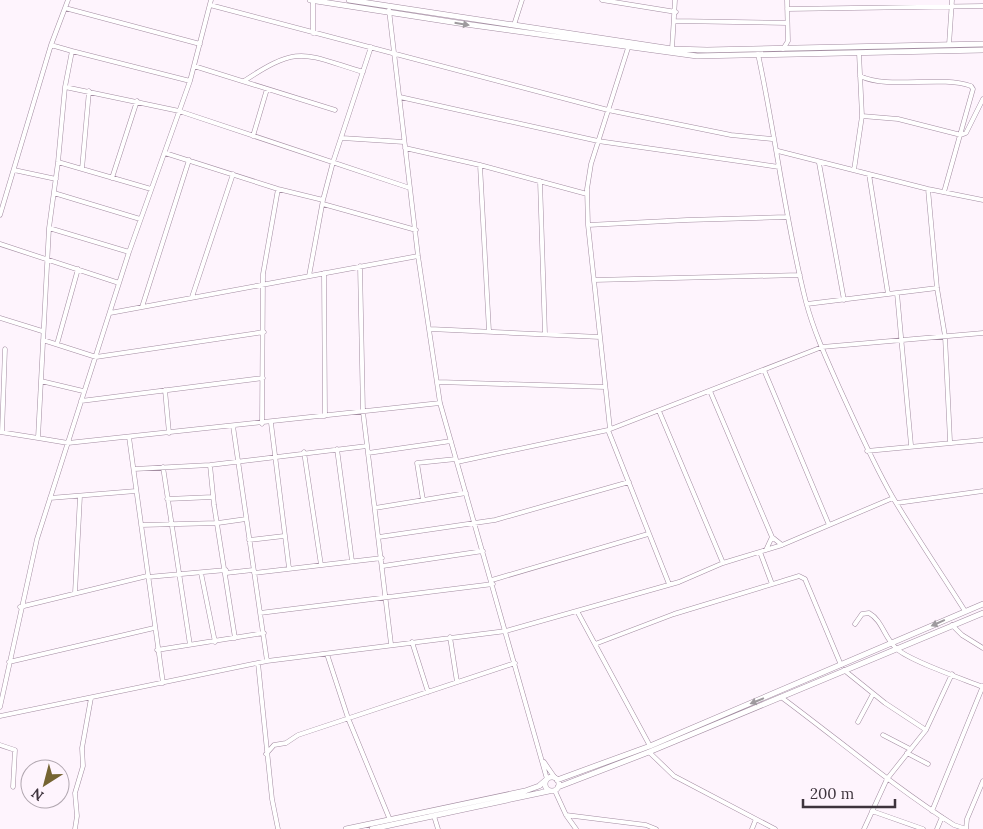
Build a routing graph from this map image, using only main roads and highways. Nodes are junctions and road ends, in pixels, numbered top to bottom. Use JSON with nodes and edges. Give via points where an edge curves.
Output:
{"nodes":[{"id":1,"x":311,"y":0,"type":"edge"},
{"id":2,"x":349,"y":0,"type":"edge"},
{"id":3,"x":389,"y":9,"type":"junction"},
{"id":4,"x":983,"y":44,"type":"edge"},
{"id":5,"x":635,"y":46,"type":"junction"},
{"id":6,"x":836,"y":50,"type":"junction"},
{"id":7,"x":983,"y":50,"type":"edge"},
{"id":8,"x":983,"y":604,"type":"edge"},
{"id":9,"x":983,"y":613,"type":"edge"},
{"id":10,"x":843,"y":668,"type":"junction"},
{"id":11,"x":556,"y":779,"type":"junction"},
{"id":12,"x":547,"y":780,"type":"junction"},
{"id":13,"x":554,"y":789,"type":"junction"},
{"id":14,"x":430,"y":815,"type":"junction"},
{"id":15,"x":346,"y":829,"type":"edge"},
{"id":16,"x":372,"y":829,"type":"edge"}],
"edges":[{"from":1,"to":3,"type":"main road"},
{"from":2,"to":3,"type":"main road"},
{"from":3,"to":5,"type":"main road","via":[[514,25]]},
{"from":3,"to":5,"type":"main road","one_way":true,"via":[[628,48]]},
{"from":4,"to":6,"type":"main road"},
{"from":5,"to":6,"type":"main road"},
{"from":5,"to":6,"type":"main road","via":[[697,56]]},
{"from":6,"to":7,"type":"main road","via":[[858,53]]},
{"from":8,"to":10,"type":"main road","one_way":true},
{"from":9,"to":10,"type":"main road"},
{"from":10,"to":11,"type":"main road","one_way":true,"via":[[650,746]]},
{"from":10,"to":13,"type":"main road","via":[[781,697]]},
{"from":11,"to":12,"type":"main road"},
{"from":11,"to":13,"type":"main road"},
{"from":12,"to":13,"type":"main road","via":[[545,786]]},
{"from":12,"to":14,"type":"main road","via":[[539,786]]},
{"from":13,"to":14,"type":"main road"},
{"from":14,"to":15,"type":"main road"},
{"from":14,"to":16,"type":"main road"}]}
